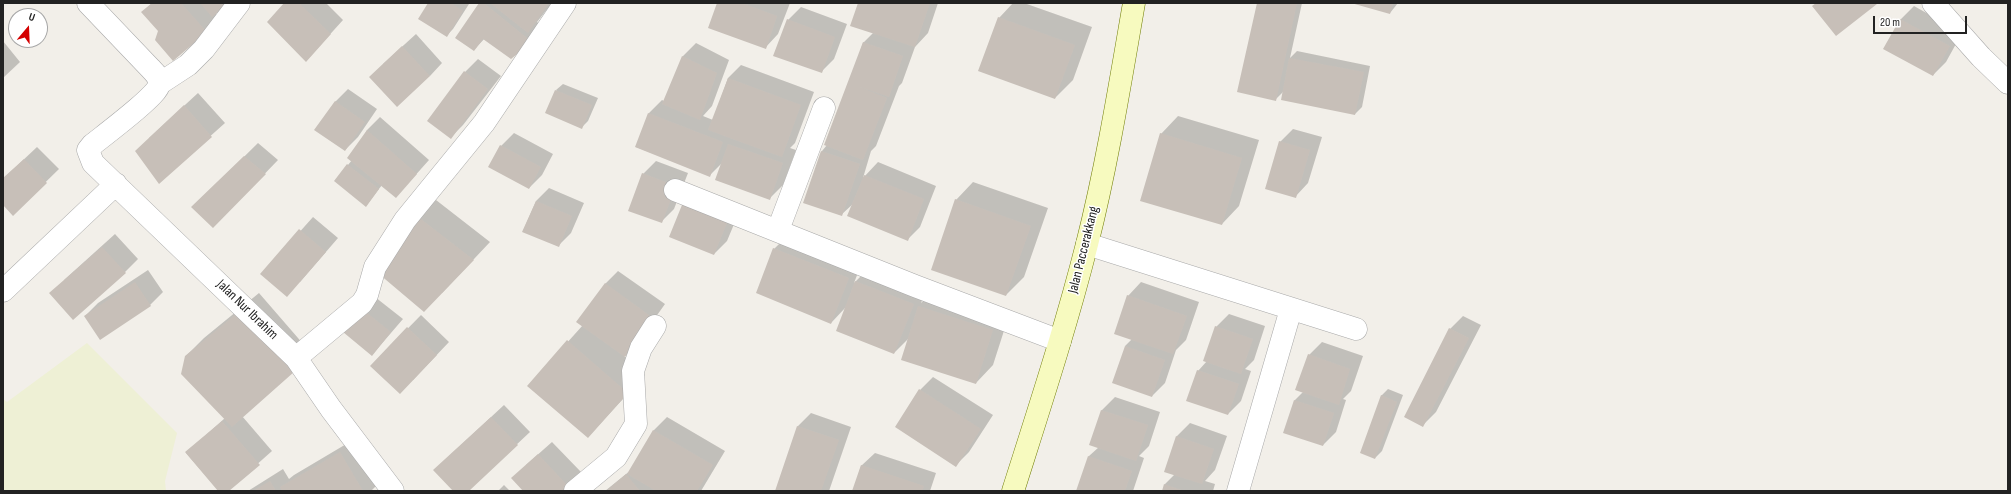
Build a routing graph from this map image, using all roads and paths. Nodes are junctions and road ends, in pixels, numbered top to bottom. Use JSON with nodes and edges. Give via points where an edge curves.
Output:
{"nodes":[{"id":1,"x":88,"y":3,"type":"edge"},
{"id":2,"x":238,"y":3,"type":"edge"},
{"id":3,"x":566,"y":3,"type":"edge"},
{"id":4,"x":1134,"y":3,"type":"edge"},
{"id":5,"x":1933,"y":3,"type":"edge"},
{"id":6,"x":2008,"y":83,"type":"edge"},
{"id":7,"x":159,"y":84,"type":"junction"},
{"id":8,"x":824,"y":108,"type":"dead end"},
{"id":9,"x":116,"y":184,"type":"junction"},
{"id":10,"x":675,"y":190,"type":"dead end"},
{"id":11,"x":778,"y":230,"type":"junction"},
{"id":12,"x":1087,"y":244,"type":"junction"},
{"id":13,"x":3,"y":291,"type":"edge"},
{"id":14,"x":1292,"y":309,"type":"junction"},
{"id":15,"x":655,"y":326,"type":"dead end"},
{"id":16,"x":1356,"y":329,"type":"dead end"},
{"id":17,"x":1060,"y":341,"type":"junction"},
{"id":18,"x":296,"y":358,"type":"junction"},
{"id":19,"x":393,"y":491,"type":"edge"},
{"id":20,"x":575,"y":491,"type":"edge"},
{"id":21,"x":1013,"y":491,"type":"edge"},
{"id":22,"x":1238,"y":491,"type":"edge"}],
"edges":[{"from":1,"to":7,"type":"street","via":[[151,69]]},
{"from":2,"to":7,"type":"street","via":[[188,65]]},
{"from":3,"to":18,"type":"street","via":[[484,124],[405,220],[382,255],[362,303]]},
{"from":4,"to":12,"type":"main road","name":"Jalan Paccerakkang","via":[[1114,122]]},
{"from":5,"to":6,"type":"street"},
{"from":7,"to":9,"type":"street","name":"Jalan Nur Ibrahim","via":[[157,90],[146,101],[88,150],[93,162]]},
{"from":8,"to":11,"type":"street"},
{"from":9,"to":13,"type":"street"},
{"from":9,"to":18,"type":"street","name":"Jalan Nur Ibrahim"},
{"from":10,"to":11,"type":"street"},
{"from":11,"to":17,"type":"street"},
{"from":12,"to":14,"type":"street"},
{"from":12,"to":17,"type":"main road","name":"Jalan Paccerakkang"},
{"from":14,"to":16,"type":"street"},
{"from":14,"to":22,"type":"street"},
{"from":15,"to":20,"type":"street","via":[[641,348],[632,371],[636,424],[616,457]]},
{"from":17,"to":21,"type":"main road","name":"Jalan Paccerakkang"},
{"from":18,"to":19,"type":"street","name":"Jalan Nur Ibrahim"}]}
